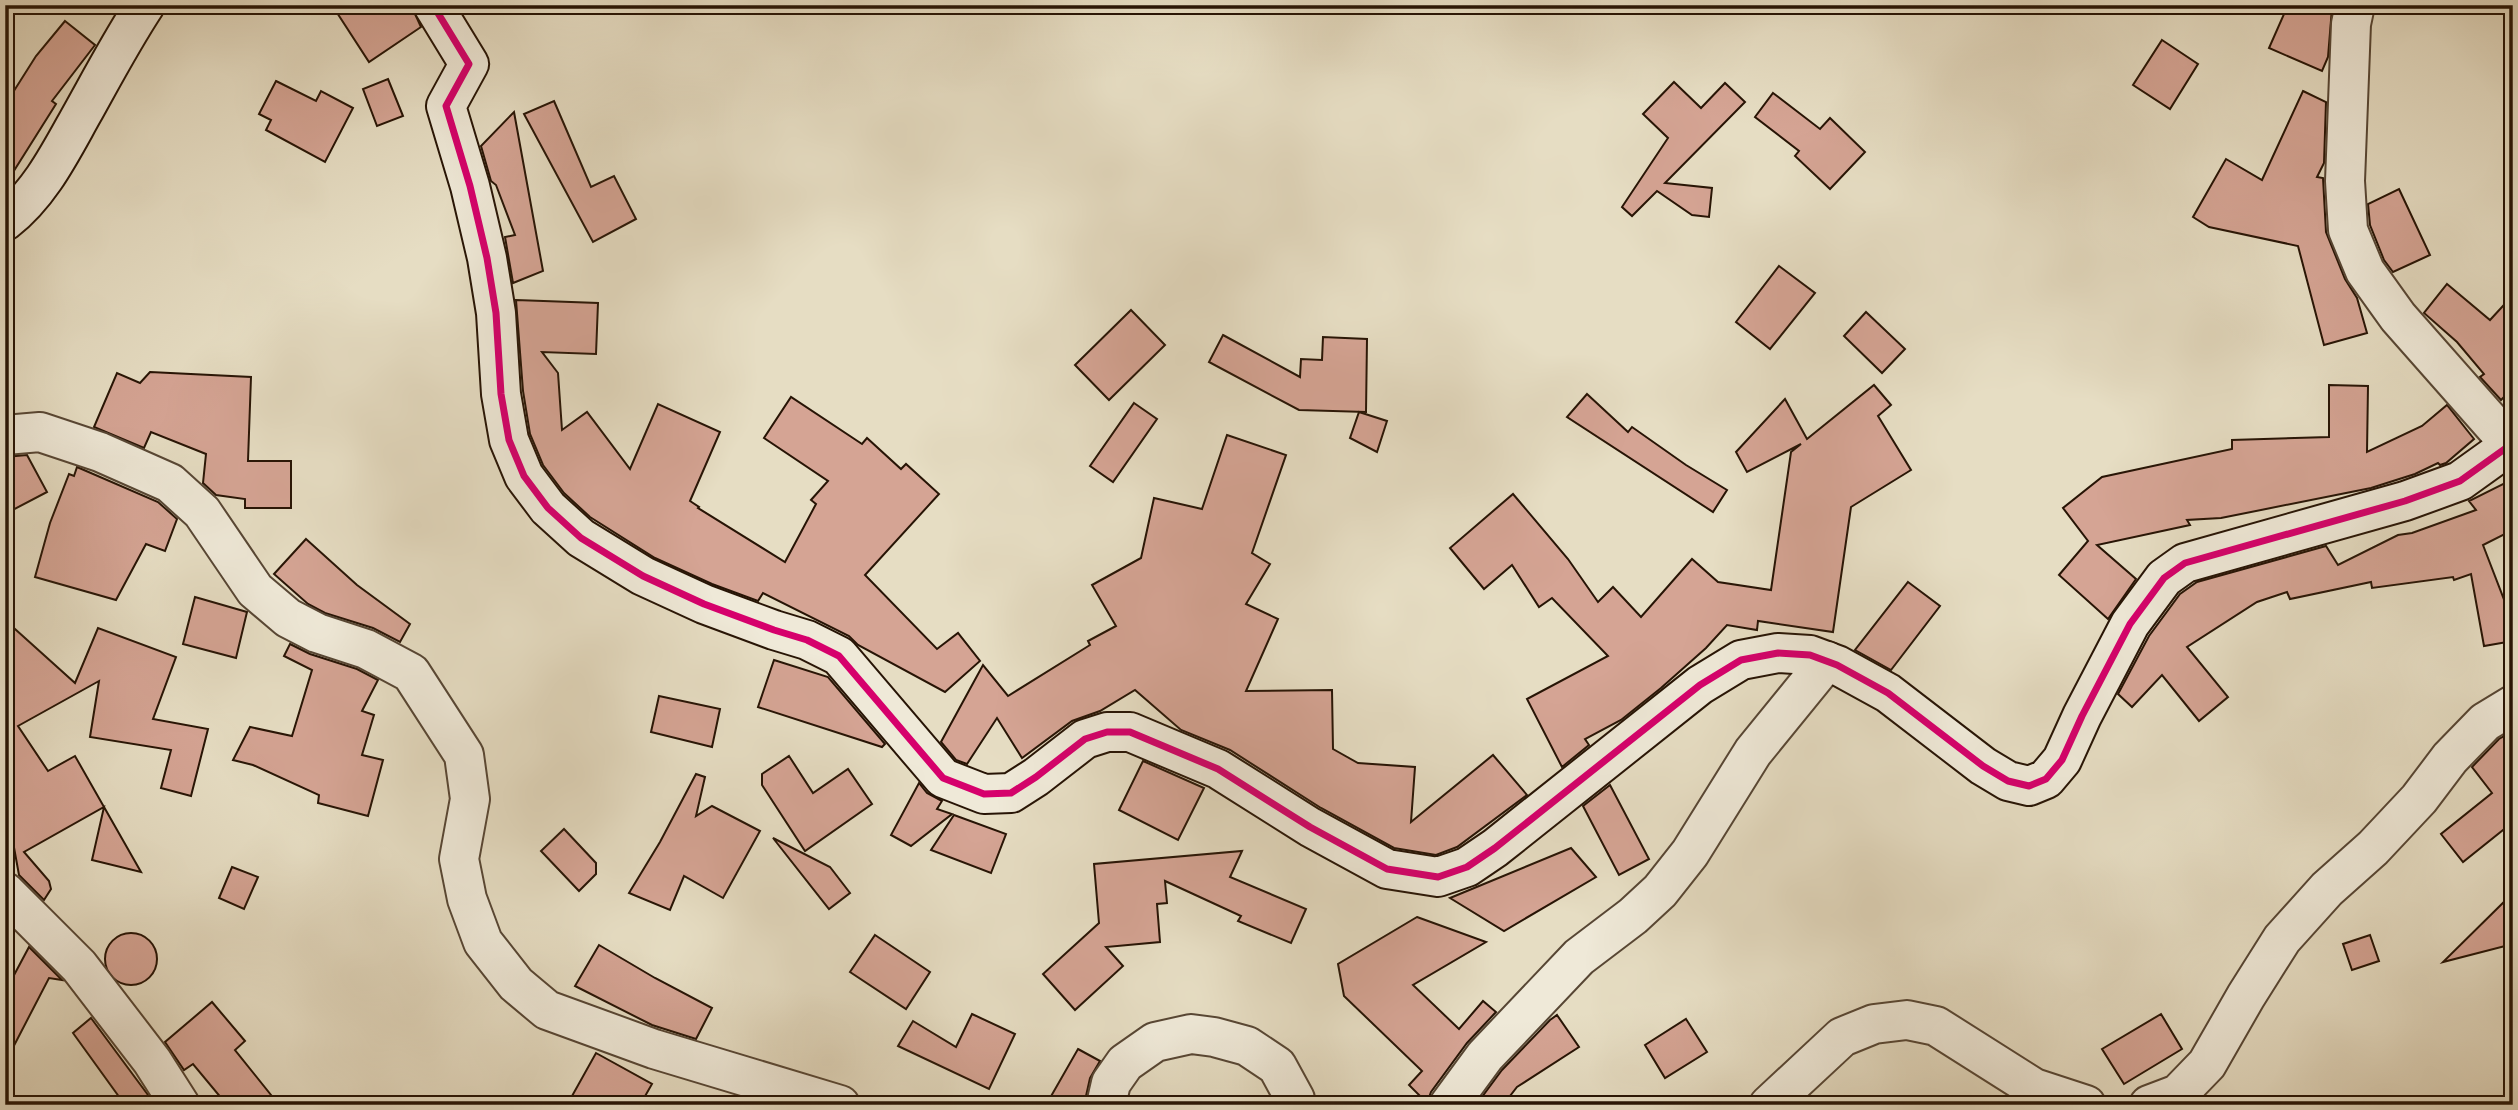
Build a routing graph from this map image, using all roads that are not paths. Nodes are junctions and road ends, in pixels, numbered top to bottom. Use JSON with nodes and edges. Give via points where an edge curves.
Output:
{"nodes":[{"id":1,"x":145,"y":5,"type":"edge"},
{"id":2,"x":433,"y":5,"type":"edge"},
{"id":3,"x":2355,"y":5,"type":"edge"},
{"id":4,"x":5,"y":221,"type":"edge"},
{"id":5,"x":5,"y":435,"type":"edge"},
{"id":6,"x":2512,"y":444,"type":"edge"},
{"id":7,"x":1827,"y":661,"type":"junction"},
{"id":8,"x":2513,"y":705,"type":"edge"},
{"id":9,"x":5,"y":892,"type":"edge"},
{"id":10,"x":1295,"y":1099,"type":"dead end"},
{"id":11,"x":180,"y":1105,"type":"edge"},
{"id":12,"x":840,"y":1105,"type":"edge"},
{"id":13,"x":1106,"y":1105,"type":"edge"},
{"id":14,"x":1449,"y":1105,"type":"edge"},
{"id":15,"x":1769,"y":1105,"type":"edge"},
{"id":16,"x":2086,"y":1105,"type":"edge"},
{"id":17,"x":2149,"y":1105,"type":"edge"}],
"edges":[{"from":1,"to":4,"type":"street","via":[[56,160],[25,206]]},
{"from":2,"to":7,"type":"street","via":[[469,64],[446,106],[487,258],[501,394],[509,440],[524,476],[548,508],[582,538],[643,576],[839,656],[943,778],[984,794],[1011,793],[1085,739],[1107,732],[1130,732],[1218,769],[1387,869],[1438,877],[1467,867],[1495,848],[1700,685],[1741,660],[1778,653],[1810,654]]},
{"from":3,"to":6,"type":"street","via":[[2345,181],[2348,230],[2365,271],[2398,317]]},
{"from":5,"to":12,"type":"street","via":[[40,432],[170,483],[202,512],[255,590],[288,618],[366,649],[411,673],[464,755],[470,799],[460,859],[467,899],[483,942],[516,985],[548,1010],[654,1049]]},
{"from":6,"to":7,"type":"street","via":[[2460,481],[2185,563],[2164,578],[2130,625],[2062,761],[2046,779],[2029,786],[2008,782],[1888,693]]},
{"from":7,"to":14,"type":"street","via":[[1753,752],[1690,853],[1660,891],[1579,957],[1485,1056]]},
{"from":8,"to":17,"type":"street","via":[[2485,722],[2419,799],[2282,939],[2207,1064],[2178,1094]]},
{"from":9,"to":11,"type":"street","via":[[79,966]]},
{"from":10,"to":13,"type":"street","via":[[1277,1066],[1247,1046],[1191,1034],[1155,1042],[1125,1063],[1111,1083]]},
{"from":15,"to":16,"type":"street","via":[[1842,1037],[1874,1024],[1907,1020],[1936,1026],[2035,1088]]}]}
